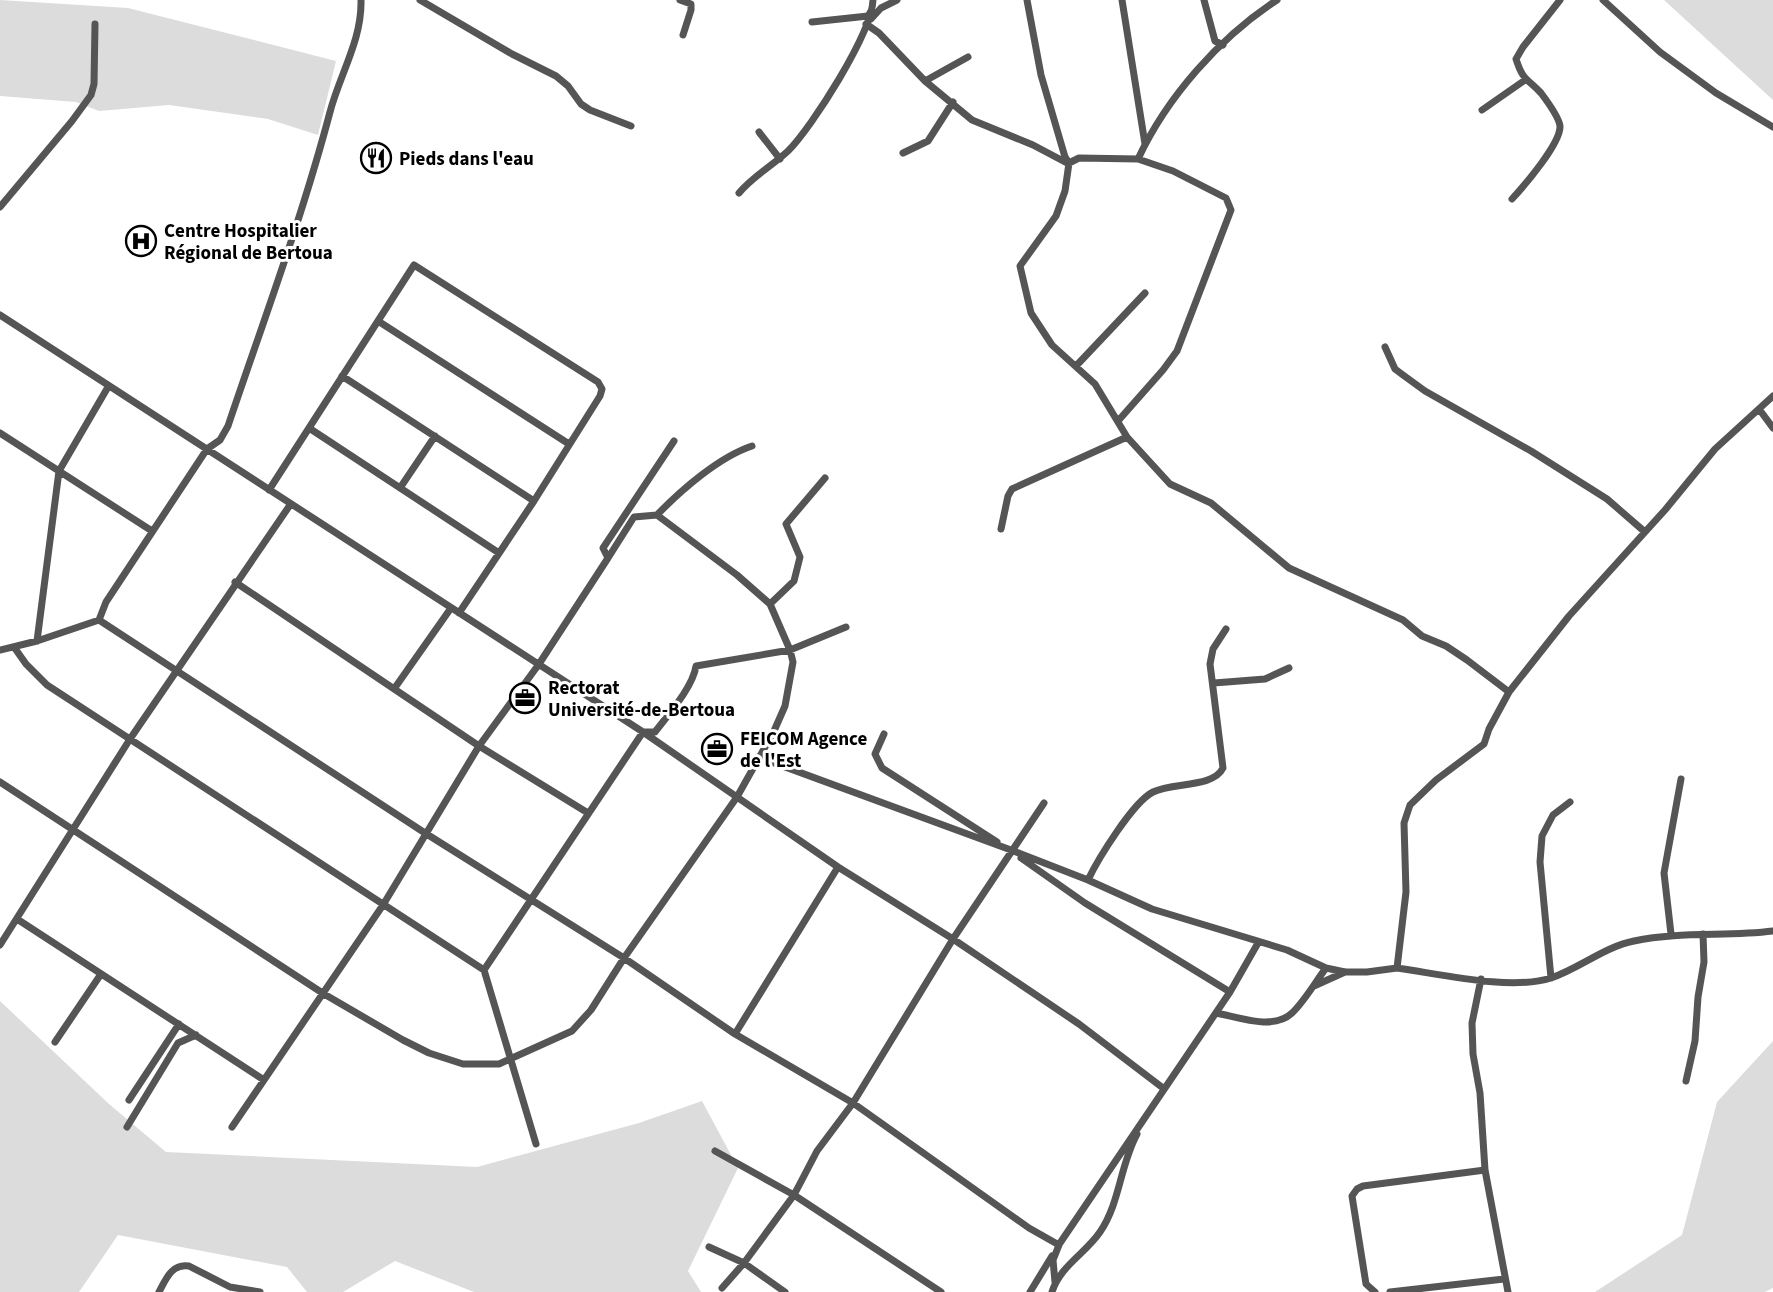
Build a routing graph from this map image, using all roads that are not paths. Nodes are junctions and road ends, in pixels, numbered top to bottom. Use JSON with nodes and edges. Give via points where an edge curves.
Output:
{"nodes":[{"id":1,"x":361,"y":0,"type":"edge"},
{"id":2,"x":420,"y":0,"type":"edge"},
{"id":3,"x":680,"y":0,"type":"edge"},
{"id":4,"x":897,"y":0,"type":"edge"},
{"id":5,"x":1027,"y":0,"type":"edge"},
{"id":6,"x":1122,"y":0,"type":"edge"},
{"id":7,"x":1204,"y":0,"type":"edge"},
{"id":8,"x":1277,"y":0,"type":"edge"},
{"id":9,"x":1560,"y":0,"type":"edge"},
{"id":10,"x":1603,"y":0,"type":"edge"},
{"id":11,"x":873,"y":4,"type":"edge"},
{"id":12,"x":812,"y":22,"type":"dead end"},
{"id":13,"x":95,"y":24,"type":"dead end"},
{"id":14,"x":866,"y":24,"type":"junction"},
{"id":15,"x":683,"y":35,"type":"dead end"},
{"id":16,"x":1223,"y":45,"type":"junction"},
{"id":17,"x":968,"y":57,"type":"dead end"},
{"id":18,"x":1525,"y":80,"type":"junction"},
{"id":19,"x":925,"y":81,"type":"junction"},
{"id":20,"x":953,"y":102,"type":"junction"},
{"id":21,"x":1482,"y":110,"type":"dead end"},
{"id":22,"x":631,"y":126,"type":"dead end"},
{"id":23,"x":1773,"y":127,"type":"edge"},
{"id":24,"x":759,"y":132,"type":"dead end"},
{"id":25,"x":1145,"y":144,"type":"junction"},
{"id":26,"x":903,"y":153,"type":"dead end"},
{"id":27,"x":780,"y":159,"type":"junction"},
{"id":28,"x":1138,"y":159,"type":"junction"},
{"id":29,"x":1069,"y":163,"type":"junction"},
{"id":30,"x":738,"y":193,"type":"dead end"},
{"id":31,"x":1512,"y":199,"type":"dead end"},
{"id":32,"x":0,"y":207,"type":"edge"},
{"id":33,"x":1145,"y":293,"type":"dead end"},
{"id":34,"x":0,"y":315,"type":"edge"},
{"id":35,"x":378,"y":321,"type":"junction"},
{"id":36,"x":1385,"y":347,"type":"dead end"},
{"id":37,"x":1076,"y":366,"type":"junction"},
{"id":38,"x":342,"y":376,"type":"junction"},
{"id":39,"x":108,"y":387,"type":"junction"},
{"id":40,"x":1773,"y":396,"type":"edge"},
{"id":41,"x":1759,"y":409,"type":"junction"},
{"id":42,"x":1118,"y":421,"type":"junction"},
{"id":43,"x":309,"y":428,"type":"junction"},
{"id":44,"x":1773,"y":428,"type":"edge"},
{"id":45,"x":0,"y":433,"type":"edge"},
{"id":46,"x":435,"y":436,"type":"junction"},
{"id":47,"x":1127,"y":437,"type":"junction"},
{"id":48,"x":674,"y":440,"type":"dead end"},
{"id":49,"x":569,"y":444,"type":"junction"},
{"id":50,"x":752,"y":446,"type":"dead end"},
{"id":51,"x":207,"y":449,"type":"junction"},
{"id":52,"x":59,"y":471,"type":"junction"},
{"id":53,"x":825,"y":478,"type":"dead end"},
{"id":54,"x":400,"y":488,"type":"junction"},
{"id":55,"x":269,"y":490,"type":"junction"},
{"id":56,"x":534,"y":501,"type":"junction"},
{"id":57,"x":290,"y":505,"type":"junction"},
{"id":58,"x":657,"y":515,"type":"junction"},
{"id":59,"x":1002,"y":529,"type":"dead end"},
{"id":60,"x":152,"y":531,"type":"junction"},
{"id":61,"x":1645,"y":532,"type":"junction"},
{"id":62,"x":499,"y":553,"type":"junction"},
{"id":63,"x":608,"y":558,"type":"junction"},
{"id":64,"x":235,"y":583,"type":"junction"},
{"id":65,"x":770,"y":604,"type":"junction"},
{"id":66,"x":451,"y":608,"type":"junction"},
{"id":67,"x":458,"y":613,"type":"junction"},
{"id":68,"x":99,"y":620,"type":"junction"},
{"id":69,"x":846,"y":627,"type":"dead end"},
{"id":70,"x":1226,"y":629,"type":"dead end"},
{"id":71,"x":37,"y":641,"type":"junction"},
{"id":72,"x":14,"y":647,"type":"junction"},
{"id":73,"x":0,"y":650,"type":"edge"},
{"id":74,"x":790,"y":650,"type":"junction"},
{"id":75,"x":539,"y":664,"type":"junction"},
{"id":76,"x":1290,"y":668,"type":"dead end"},
{"id":77,"x":178,"y":670,"type":"junction"},
{"id":78,"x":1214,"y":683,"type":"junction"},
{"id":79,"x":394,"y":689,"type":"junction"},
{"id":80,"x":1509,"y":692,"type":"junction"},
{"id":81,"x":643,"y":732,"type":"junction"},
{"id":82,"x":884,"y":734,"type":"dead end"},
{"id":83,"x":130,"y":739,"type":"junction"},
{"id":84,"x":480,"y":746,"type":"junction"},
{"id":85,"x":758,"y":757,"type":"junction"},
{"id":86,"x":1681,"y":779,"type":"dead end"},
{"id":87,"x":0,"y":782,"type":"edge"},
{"id":88,"x":737,"y":797,"type":"junction"},
{"id":89,"x":1570,"y":802,"type":"dead end"},
{"id":90,"x":1044,"y":803,"type":"dead end"},
{"id":91,"x":588,"y":813,"type":"junction"},
{"id":92,"x":72,"y":829,"type":"junction"},
{"id":93,"x":425,"y":832,"type":"junction"},
{"id":94,"x":1011,"y":850,"type":"junction"},
{"id":95,"x":838,"y":867,"type":"junction"},
{"id":96,"x":1088,"y":880,"type":"junction"},
{"id":97,"x":531,"y":898,"type":"junction"},
{"id":98,"x":383,"y":905,"type":"junction"},
{"id":99,"x":17,"y":919,"type":"junction"},
{"id":100,"x":1773,"y":931,"type":"edge"},
{"id":101,"x":1671,"y":934,"type":"junction"},
{"id":102,"x":1703,"y":934,"type":"junction"},
{"id":103,"x":953,"y":939,"type":"junction"},
{"id":104,"x":1258,"y":943,"type":"junction"},
{"id":105,"x":0,"y":945,"type":"edge"},
{"id":106,"x":624,"y":958,"type":"junction"},
{"id":107,"x":1326,"y":968,"type":"junction"},
{"id":108,"x":1397,"y":968,"type":"junction"},
{"id":109,"x":484,"y":970,"type":"junction"},
{"id":110,"x":1345,"y":972,"type":"junction"},
{"id":111,"x":101,"y":974,"type":"junction"},
{"id":112,"x":1551,"y":978,"type":"junction"},
{"id":113,"x":1481,"y":979,"type":"junction"},
{"id":114,"x":1312,"y":988,"type":"junction"},
{"id":115,"x":1230,"y":992,"type":"junction"},
{"id":116,"x":324,"y":994,"type":"junction"},
{"id":117,"x":1216,"y":1013,"type":"junction"},
{"id":118,"x":178,"y":1024,"type":"junction"},
{"id":119,"x":735,"y":1034,"type":"junction"},
{"id":120,"x":196,"y":1035,"type":"junction"},
{"id":121,"x":55,"y":1042,"type":"dead end"},
{"id":122,"x":510,"y":1059,"type":"junction"},
{"id":123,"x":264,"y":1080,"type":"junction"},
{"id":124,"x":1686,"y":1081,"type":"dead end"},
{"id":125,"x":1163,"y":1088,"type":"junction"},
{"id":126,"x":129,"y":1100,"type":"dead end"},
{"id":127,"x":853,"y":1103,"type":"junction"},
{"id":128,"x":127,"y":1127,"type":"dead end"},
{"id":129,"x":232,"y":1127,"type":"dead end"},
{"id":130,"x":536,"y":1144,"type":"dead end"},
{"id":131,"x":715,"y":1151,"type":"dead end"},
{"id":132,"x":1485,"y":1170,"type":"junction"},
{"id":133,"x":794,"y":1195,"type":"junction"},
{"id":134,"x":1059,"y":1245,"type":"junction"},
{"id":135,"x":709,"y":1247,"type":"dead end"},
{"id":136,"x":744,"y":1263,"type":"junction"},
{"id":137,"x":1504,"y":1279,"type":"junction"},
{"id":138,"x":1055,"y":1282,"type":"junction"},
{"id":139,"x":722,"y":1288,"type":"dead end"},
{"id":140,"x":159,"y":1292,"type":"edge"},
{"id":141,"x":260,"y":1292,"type":"edge"},
{"id":142,"x":785,"y":1292,"type":"edge"},
{"id":143,"x":941,"y":1292,"type":"edge"},
{"id":144,"x":1030,"y":1292,"type":"edge"},
{"id":145,"x":1052,"y":1292,"type":"edge"},
{"id":146,"x":1375,"y":1292,"type":"edge"},
{"id":147,"x":1390,"y":1292,"type":"edge"},
{"id":148,"x":1508,"y":1292,"type":"edge"}],
"edges":[{"from":1,"to":51,"type":"street","via":[[358,32],[228,426]]},
{"from":2,"to":22,"type":"street","via":[[556,76],[590,110]]},
{"from":3,"to":15,"type":"street","via":[[691,4]]},
{"from":4,"to":14,"type":"street"},
{"from":5,"to":29,"type":"street","via":[[1041,75]]},
{"from":6,"to":25,"type":"street"},
{"from":7,"to":16,"type":"street","via":[[1215,41]]},
{"from":8,"to":16,"type":"street"},
{"from":9,"to":18,"type":"street","via":[[1516,59]]},
{"from":10,"to":23,"type":"street","via":[[1704,85]]},
{"from":11,"to":12,"type":"street","via":[[867,16]]},
{"from":11,"to":14,"type":"street"},
{"from":13,"to":32,"type":"street","via":[[91,95]]},
{"from":14,"to":19,"type":"street"},
{"from":14,"to":27,"type":"street","via":[[836,86]]},
{"from":16,"to":25,"type":"street","via":[[1164,113]]},
{"from":17,"to":19,"type":"street"},
{"from":18,"to":21,"type":"street"},
{"from":18,"to":31,"type":"street","via":[[1541,93],[1560,123],[1559,134]]},
{"from":19,"to":20,"type":"street"},
{"from":20,"to":26,"type":"street","via":[[928,141]]},
{"from":20,"to":29,"type":"street","via":[[972,120]]},
{"from":24,"to":27,"type":"street"},
{"from":25,"to":28,"type":"street"},
{"from":27,"to":30,"type":"street"},
{"from":28,"to":29,"type":"street","via":[[1079,158]]},
{"from":28,"to":42,"type":"street","via":[[1202,184],[1226,198],[1231,210],[1177,351]]},
{"from":29,"to":37,"type":"street","via":[[1056,216],[1020,267],[1031,313],[1052,345]]},
{"from":33,"to":37,"type":"street"},
{"from":34,"to":39,"type":"street"},
{"from":35,"to":38,"type":"street"},
{"from":35,"to":49,"type":"street"},
{"from":35,"to":49,"type":"street","via":[[414,265],[598,382],[600,396]]},
{"from":36,"to":61,"type":"street","via":[[1395,369],[1414,383],[1590,487]]},
{"from":37,"to":42,"type":"street","via":[[1095,384]]},
{"from":38,"to":43,"type":"street"},
{"from":38,"to":46,"type":"street"},
{"from":39,"to":51,"type":"street"},
{"from":39,"to":52,"type":"street"},
{"from":40,"to":41,"type":"street"},
{"from":41,"to":44,"type":"street"},
{"from":41,"to":61,"type":"street","via":[[1715,449]]},
{"from":42,"to":47,"type":"street"},
{"from":43,"to":54,"type":"street"},
{"from":43,"to":55,"type":"street"},
{"from":45,"to":52,"type":"street"},
{"from":46,"to":54,"type":"street"},
{"from":46,"to":56,"type":"street"},
{"from":47,"to":59,"type":"street","via":[[1012,489]]},
{"from":47,"to":80,"type":"street","via":[[1170,484],[1211,503],[1289,568],[1394,615]]},
{"from":48,"to":63,"type":"street","via":[[603,548]]},
{"from":49,"to":56,"type":"street"},
{"from":50,"to":58,"type":"street","via":[[733,452]]},
{"from":51,"to":55,"type":"street"},
{"from":51,"to":60,"type":"street"},
{"from":52,"to":60,"type":"street"},
{"from":52,"to":71,"type":"street"},
{"from":53,"to":65,"type":"street","via":[[786,524],[800,557],[794,581]]},
{"from":54,"to":62,"type":"street"},
{"from":55,"to":57,"type":"street"},
{"from":56,"to":62,"type":"street"},
{"from":57,"to":64,"type":"street"},
{"from":57,"to":66,"type":"street"},
{"from":58,"to":63,"type":"street","via":[[634,517]]},
{"from":58,"to":65,"type":"street"},
{"from":60,"to":68,"type":"street"},
{"from":61,"to":80,"type":"street","via":[[1569,616]]},
{"from":62,"to":67,"type":"street"},
{"from":63,"to":75,"type":"street"},
{"from":64,"to":77,"type":"street"},
{"from":64,"to":79,"type":"street"},
{"from":65,"to":74,"type":"street"},
{"from":66,"to":67,"type":"street"},
{"from":66,"to":79,"type":"street"},
{"from":67,"to":75,"type":"street"},
{"from":68,"to":71,"type":"street"},
{"from":68,"to":77,"type":"street"},
{"from":69,"to":74,"type":"street"},
{"from":70,"to":78,"type":"street","via":[[1210,664]]},
{"from":71,"to":72,"type":"street"},
{"from":72,"to":73,"type":"street"},
{"from":72,"to":83,"type":"street","via":[[47,685]]},
{"from":74,"to":81,"type":"street","via":[[696,666],[655,732]]},
{"from":74,"to":85,"type":"street","via":[[793,662],[785,706]]},
{"from":75,"to":81,"type":"street"},
{"from":75,"to":84,"type":"street"},
{"from":76,"to":78,"type":"street","via":[[1265,679]]},
{"from":77,"to":83,"type":"street"},
{"from":77,"to":93,"type":"street"},
{"from":78,"to":96,"type":"street","via":[[1223,768],[1219,775],[1152,792],[1126,821]]},
{"from":79,"to":84,"type":"street"},
{"from":80,"to":108,"type":"street","via":[[1484,744],[1410,805],[1404,823],[1406,892]]},
{"from":81,"to":88,"type":"street"},
{"from":81,"to":91,"type":"street"},
{"from":82,"to":94,"type":"street","via":[[875,754],[882,768]]},
{"from":83,"to":92,"type":"street"},
{"from":83,"to":98,"type":"street"},
{"from":84,"to":91,"type":"street"},
{"from":84,"to":93,"type":"street"},
{"from":85,"to":88,"type":"street"},
{"from":85,"to":94,"type":"street"},
{"from":86,"to":101,"type":"street","via":[[1664,873]]},
{"from":87,"to":92,"type":"street"},
{"from":88,"to":95,"type":"street"},
{"from":88,"to":106,"type":"street"},
{"from":89,"to":112,"type":"street","via":[[1553,815],[1542,836],[1540,862]]},
{"from":90,"to":94,"type":"street"},
{"from":91,"to":97,"type":"street"},
{"from":92,"to":99,"type":"street"},
{"from":92,"to":116,"type":"street"},
{"from":93,"to":97,"type":"street"},
{"from":93,"to":98,"type":"street"},
{"from":94,"to":96,"type":"street"},
{"from":94,"to":103,"type":"street"},
{"from":94,"to":115,"type":"street","via":[[1085,904]]},
{"from":95,"to":103,"type":"street"},
{"from":95,"to":119,"type":"street"},
{"from":96,"to":104,"type":"street","via":[[1152,909]]},
{"from":97,"to":106,"type":"street"},
{"from":97,"to":109,"type":"street"},
{"from":98,"to":109,"type":"street"},
{"from":98,"to":116,"type":"street"},
{"from":99,"to":105,"type":"street"},
{"from":99,"to":111,"type":"street"},
{"from":100,"to":102,"type":"street"},
{"from":101,"to":102,"type":"street"},
{"from":101,"to":112,"type":"street","via":[[1613,947]]},
{"from":102,"to":124,"type":"street","via":[[1695,1041]]},
{"from":103,"to":125,"type":"street","via":[[1079,1024]]},
{"from":103,"to":127,"type":"street"},
{"from":104,"to":107,"type":"street"},
{"from":104,"to":115,"type":"street"},
{"from":106,"to":119,"type":"street"},
{"from":106,"to":122,"type":"street","via":[[572,1031]]},
{"from":107,"to":110,"type":"street"},
{"from":107,"to":114,"type":"street"},
{"from":108,"to":110,"type":"street"},
{"from":108,"to":113,"type":"street"},
{"from":109,"to":122,"type":"street"},
{"from":110,"to":114,"type":"street"},
{"from":111,"to":118,"type":"street"},
{"from":111,"to":121,"type":"street"},
{"from":112,"to":113,"type":"street","via":[[1516,983]]},
{"from":113,"to":132,"type":"street","via":[[1472,1023]]},
{"from":114,"to":117,"type":"street","via":[[1292,1013],[1279,1021]]},
{"from":115,"to":117,"type":"street"},
{"from":116,"to":122,"type":"street","via":[[429,1053],[463,1064],[499,1064]]},
{"from":116,"to":123,"type":"street"},
{"from":117,"to":125,"type":"street"},
{"from":118,"to":120,"type":"street"},
{"from":118,"to":126,"type":"street"},
{"from":119,"to":127,"type":"street"},
{"from":120,"to":123,"type":"street"},
{"from":120,"to":128,"type":"street","via":[[178,1043]]},
{"from":122,"to":130,"type":"street"},
{"from":123,"to":129,"type":"street"},
{"from":125,"to":134,"type":"street"},
{"from":125,"to":138,"type":"street","via":[[1134,1140],[1111,1215],[1099,1235]]},
{"from":127,"to":133,"type":"street","via":[[817,1152]]},
{"from":127,"to":134,"type":"street"},
{"from":131,"to":133,"type":"street"},
{"from":132,"to":137,"type":"street"},
{"from":132,"to":146,"type":"street","via":[[1357,1189],[1352,1196],[1366,1284]]},
{"from":133,"to":136,"type":"street"},
{"from":133,"to":143,"type":"street"},
{"from":134,"to":138,"type":"street","via":[[1053,1260]]},
{"from":134,"to":144,"type":"street"},
{"from":135,"to":136,"type":"street"},
{"from":136,"to":139,"type":"street"},
{"from":136,"to":142,"type":"street"},
{"from":137,"to":147,"type":"street"},
{"from":137,"to":148,"type":"street"},
{"from":138,"to":145,"type":"street"},
{"from":140,"to":141,"type":"street","via":[[167,1277],[182,1265],[230,1287]]}]}
